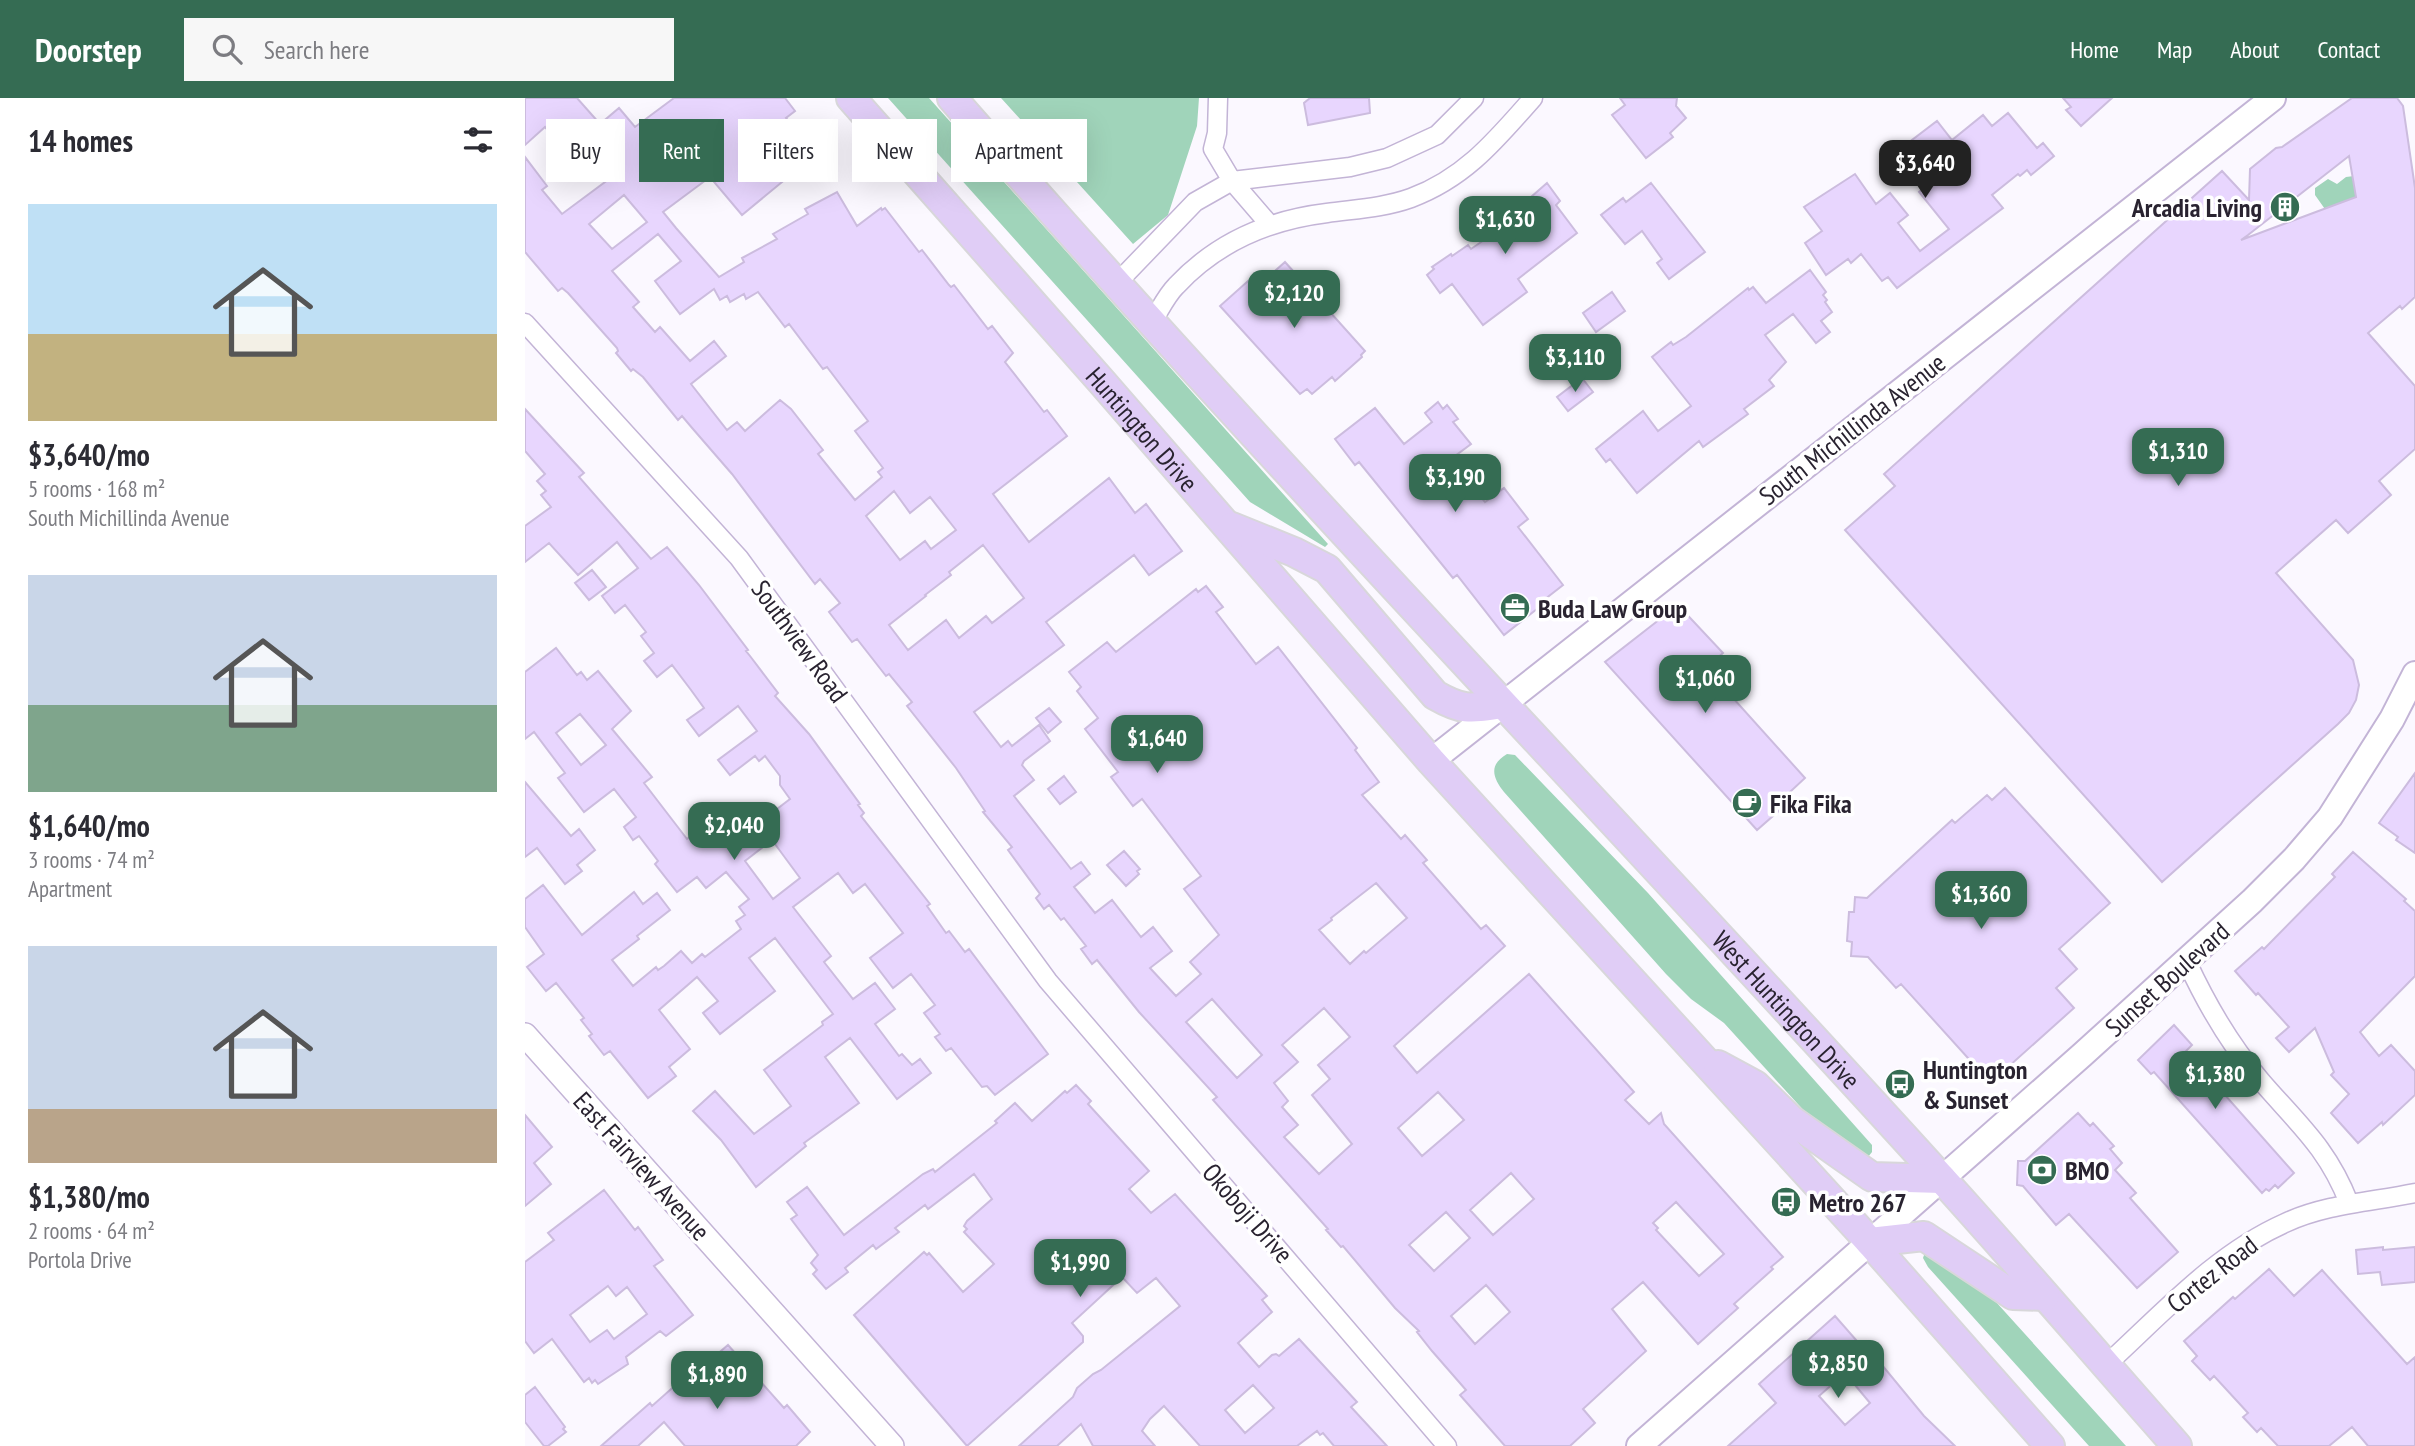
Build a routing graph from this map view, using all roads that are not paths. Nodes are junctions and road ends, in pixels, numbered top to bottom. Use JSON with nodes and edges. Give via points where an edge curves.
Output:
{"nodes":[{"id":1,"x":851,"y":98,"type":"edge"},
{"id":2,"x":952,"y":98,"type":"edge"},
{"id":3,"x":1218,"y":98,"type":"edge"},
{"id":4,"x":1474,"y":98,"type":"edge"},
{"id":5,"x":2273,"y":98,"type":"edge"},
{"id":6,"x":1530,"y":99,"type":"edge"},
{"id":7,"x":1233,"y":181,"type":"junction"},
{"id":8,"x":1269,"y":224,"type":"junction"},
{"id":9,"x":1117,"y":283,"type":"junction"},
{"id":10,"x":1152,"y":322,"type":"junction"},
{"id":11,"x":525,"y":323,"type":"edge"},
{"id":12,"x":1225,"y":524,"type":"junction"},
{"id":13,"x":2415,"y":674,"type":"edge"},
{"id":14,"x":1501,"y":704,"type":"junction"},
{"id":15,"x":1431,"y":761,"type":"junction"},
{"id":16,"x":2187,"y":962,"type":"junction"},
{"id":17,"x":1048,"y":981,"type":"joint"},
{"id":18,"x":525,"y":1035,"type":"edge"},
{"id":19,"x":1700,"y":1056,"type":"junction"},
{"id":20,"x":1942,"y":1179,"type":"junction"},
{"id":21,"x":2415,"y":1193,"type":"edge"},
{"id":22,"x":2349,"y":1203,"type":"junction"},
{"id":23,"x":1870,"y":1242,"type":"junction"},
{"id":24,"x":2045,"y":1296,"type":"junction"},
{"id":25,"x":2106,"y":1365,"type":"junction"},
{"id":26,"x":892,"y":1446,"type":"edge"},
{"id":27,"x":1447,"y":1446,"type":"edge"},
{"id":28,"x":1639,"y":1446,"type":"edge"},
{"id":29,"x":2050,"y":1446,"type":"edge"},
{"id":30,"x":2177,"y":1446,"type":"edge"}],
"edges":[{"from":1,"to":12,"type":"main road","name":"Huntington Drive"},
{"from":2,"to":9,"type":"main road"},
{"from":3,"to":7,"type":"street","via":[[1213,149]]},
{"from":4,"to":7,"type":"street","via":[[1437,135],[1387,158]]},
{"from":5,"to":14,"type":"main road","name":"South Michillinda Avenue"},
{"from":6,"to":8,"type":"street","via":[[1479,158],[1447,182],[1375,208]]},
{"from":7,"to":8,"type":"street"},
{"from":7,"to":9,"type":"street","via":[[1195,202]]},
{"from":8,"to":10,"type":"street","via":[[1230,242],[1196,268],[1174,288]]},
{"from":9,"to":10,"type":"main road"},
{"from":10,"to":14,"type":"main road"},
{"from":11,"to":17,"type":"street","name":"Southview Road","via":[[739,558]]},
{"from":12,"to":14,"type":"main road","via":[[1327,569],[1435,695],[1463,708]]},
{"from":12,"to":15,"type":"main road","name":"Huntington Drive"},
{"from":13,"to":16,"type":"main road","name":"Sunset Boulevard","via":[[2330,817],[2294,859]]},
{"from":14,"to":15,"type":"main road","name":"South Michillinda Avenue"},
{"from":14,"to":20,"type":"main road","name":"West Huntington Drive"},
{"from":15,"to":19,"type":"main road"},
{"from":16,"to":20,"type":"main road","name":"Sunset Boulevard"},
{"from":16,"to":22,"type":"street","via":[[2201,992],[2260,1079],[2322,1149]]},
{"from":17,"to":27,"type":"street","name":"Okoboji Drive"},
{"from":18,"to":26,"type":"street","name":"East Fairview Avenue"},
{"from":19,"to":20,"type":"main road","via":[[1755,1085],[1791,1120],[1872,1177]]},
{"from":19,"to":23,"type":"main road"},
{"from":20,"to":23,"type":"main road","name":"Sunset Boulevard"},
{"from":20,"to":24,"type":"main road","name":"West Huntington Drive"},
{"from":21,"to":22,"type":"street","name":"Cortez Road"},
{"from":22,"to":25,"type":"street","name":"Cortez Road","via":[[2287,1222],[2246,1242]]},
{"from":23,"to":24,"type":"main road","via":[[1924,1236],[2013,1295]]},
{"from":23,"to":28,"type":"main road","name":"Sunset Boulevard"},
{"from":23,"to":29,"type":"main road"},
{"from":24,"to":25,"type":"main road","name":"West Huntington Drive"},
{"from":25,"to":30,"type":"main road","name":"West Huntington Drive"}]}
